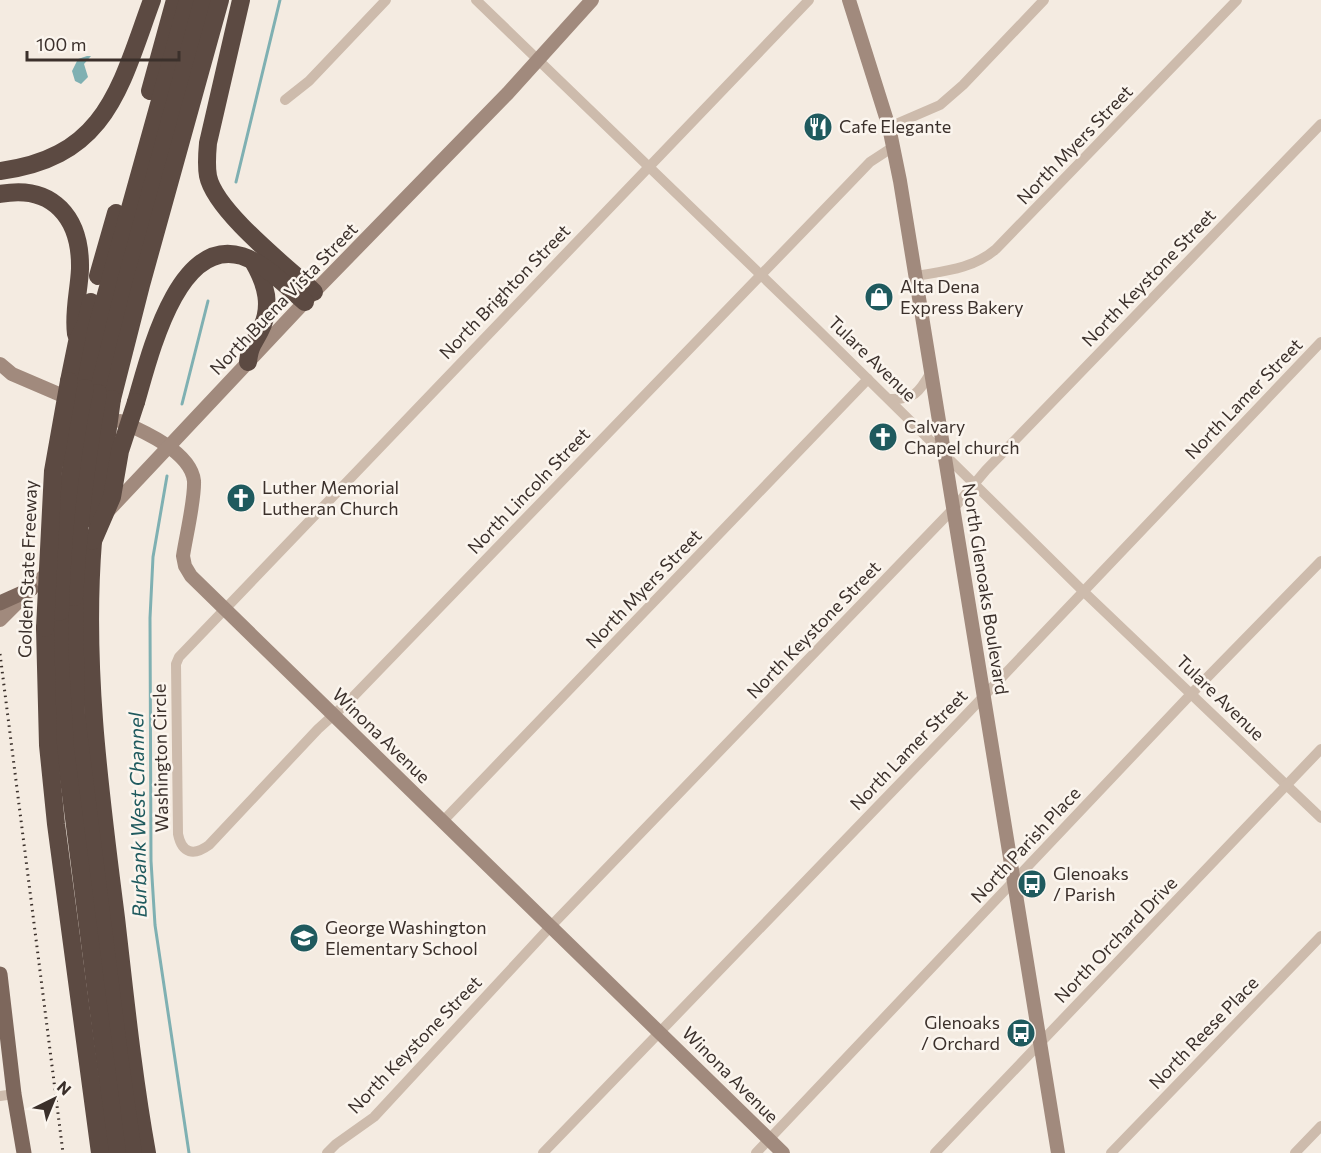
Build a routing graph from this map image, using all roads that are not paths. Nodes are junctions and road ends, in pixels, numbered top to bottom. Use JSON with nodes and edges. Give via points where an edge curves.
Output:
{"nodes":[{"id":1,"x":152,"y":0,"type":"edge"},
{"id":2,"x":175,"y":0,"type":"edge"},
{"id":3,"x":188,"y":0,"type":"edge"},
{"id":4,"x":203,"y":0,"type":"edge"},
{"id":5,"x":220,"y":0,"type":"edge"},
{"id":6,"x":241,"y":0,"type":"edge"},
{"id":7,"x":386,"y":0,"type":"edge"},
{"id":8,"x":476,"y":0,"type":"edge"},
{"id":9,"x":592,"y":0,"type":"edge"},
{"id":10,"x":809,"y":0,"type":"edge"},
{"id":11,"x":849,"y":0,"type":"edge"},
{"id":12,"x":1044,"y":0,"type":"edge"},
{"id":13,"x":1237,"y":0,"type":"edge"},
{"id":14,"x":539,"y":60,"type":"junction"},
{"id":15,"x":285,"y":100,"type":"dead end"},
{"id":16,"x":1321,"y":124,"type":"edge"},
{"id":17,"x":889,"y":128,"type":"junction"},
{"id":18,"x":893,"y":147,"type":"junction"},
{"id":19,"x":650,"y":166,"type":"junction"},
{"id":20,"x":0,"y":171,"type":"edge"},
{"id":21,"x":0,"y":194,"type":"edge"},
{"id":22,"x":253,"y":261,"type":"junction"},
{"id":23,"x":760,"y":274,"type":"junction"},
{"id":24,"x":916,"y":276,"type":"junction"},
{"id":25,"x":310,"y":297,"type":"junction"},
{"id":26,"x":77,"y":342,"type":"junction"},
{"id":27,"x":1321,"y":342,"type":"edge"},
{"id":28,"x":248,"y":362,"type":"junction"},
{"id":29,"x":0,"y":364,"type":"edge"},
{"id":30,"x":931,"y":372,"type":"junction"},
{"id":31,"x":868,"y":379,"type":"junction"},
{"id":32,"x":91,"y":390,"type":"junction"},
{"id":33,"x":889,"y":399,"type":"junction"},
{"id":34,"x":168,"y":447,"type":"junction"},
{"id":35,"x":946,"y":456,"type":"junction"},
{"id":36,"x":974,"y":484,"type":"junction"},
{"id":37,"x":954,"y":508,"type":"junction"},
{"id":38,"x":93,"y":541,"type":"junction"},
{"id":39,"x":1321,"y":561,"type":"edge"},
{"id":40,"x":31,"y":589,"type":"junction"},
{"id":41,"x":1083,"y":591,"type":"junction"},
{"id":42,"x":0,"y":603,"type":"edge"},
{"id":43,"x":225,"y":608,"type":"junction"},
{"id":44,"x":0,"y":620,"type":"edge"},
{"id":45,"x":1192,"y":693,"type":"junction"},
{"id":46,"x":984,"y":696,"type":"junction"},
{"id":47,"x":334,"y":715,"type":"junction"},
{"id":48,"x":1321,"y":749,"type":"edge"},
{"id":49,"x":1287,"y":785,"type":"junction"},
{"id":50,"x":1321,"y":818,"type":"edge"},
{"id":51,"x":443,"y":821,"type":"junction"},
{"id":52,"x":187,"y":850,"type":"joint"},
{"id":53,"x":1014,"y":882,"type":"junction"},
{"id":54,"x":552,"y":926,"type":"junction"},
{"id":55,"x":1321,"y":936,"type":"edge"},
{"id":56,"x":0,"y":974,"type":"edge"},
{"id":57,"x":659,"y":1031,"type":"junction"},
{"id":58,"x":1041,"y":1042,"type":"junction"},
{"id":59,"x":7,"y":1095,"type":"edge"},
{"id":60,"x":1321,"y":1126,"type":"edge"},
{"id":61,"x":769,"y":1139,"type":"junction"},
{"id":62,"x":24,"y":1153,"type":"edge"},
{"id":63,"x":100,"y":1153,"type":"edge"},
{"id":64,"x":117,"y":1153,"type":"edge"},
{"id":65,"x":133,"y":1153,"type":"edge"},
{"id":66,"x":147,"y":1153,"type":"edge"},
{"id":67,"x":327,"y":1153,"type":"edge"},
{"id":68,"x":543,"y":1153,"type":"edge"},
{"id":69,"x":756,"y":1153,"type":"edge"},
{"id":70,"x":783,"y":1153,"type":"edge"},
{"id":71,"x":935,"y":1153,"type":"edge"},
{"id":72,"x":1058,"y":1153,"type":"edge"},
{"id":73,"x":1111,"y":1153,"type":"edge"},
{"id":74,"x":1295,"y":1153,"type":"edge"}],
"edges":[{"from":1,"to":20,"type":"highway","via":[[121,85],[94,126],[80,140],[38,163]]},
{"from":2,"to":26,"type":"highway","name":"Golden State Freeway","via":[[86,323]]},
{"from":3,"to":32,"type":"highway","via":[[97,327]]},
{"from":4,"to":32,"type":"highway","via":[[127,278]]},
{"from":5,"to":32,"type":"highway","name":"Golden State Freeway","via":[[144,274]]},
{"from":6,"to":25,"type":"highway","via":[[208,143],[208,177],[225,208]]},
{"from":7,"to":15,"type":"street","via":[[309,81]]},
{"from":8,"to":14,"type":"street","name":"Tulare Avenue"},
{"from":9,"to":14,"type":"main road","name":"North Buena Vista Street"},
{"from":10,"to":19,"type":"street","name":"North Brighton Street"},
{"from":11,"to":17,"type":"main road","name":"North Glenoaks Boulevard"},
{"from":12,"to":17,"type":"street","via":[[940,105]]},
{"from":13,"to":24,"type":"street","name":"North Myers Street","via":[[996,249],[962,268]]},
{"from":14,"to":19,"type":"street","name":"Tulare Avenue"},
{"from":14,"to":25,"type":"main road","name":"North Buena Vista Street"},
{"from":16,"to":36,"type":"street","name":"North Keystone Street"},
{"from":17,"to":18,"type":"main road","name":"North Glenoaks Boulevard"},
{"from":18,"to":23,"type":"street","name":"North Lincoln Street","via":[[870,162]]},
{"from":18,"to":24,"type":"main road","name":"North Glenoaks Boulevard"},
{"from":19,"to":23,"type":"street","name":"Tulare Avenue"},
{"from":19,"to":43,"type":"street","name":"North Brighton Street"},
{"from":21,"to":26,"type":"highway","via":[[24,191],[41,195],[58,205],[70,222],[80,268]]},
{"from":22,"to":25,"type":"highway"},
{"from":22,"to":28,"type":"highway","via":[[264,280],[267,313],[250,347]]},
{"from":22,"to":38,"type":"highway","bridge":true,"via":[[232,254],[210,257],[188,274],[154,344],[120,451],[112,497]]},
{"from":23,"to":31,"type":"street","name":"Tulare Avenue"},
{"from":23,"to":47,"type":"street","name":"North Lincoln Street"},
{"from":24,"to":30,"type":"main road","name":"North Glenoaks Boulevard"},
{"from":25,"to":28,"type":"main road","name":"North Buena Vista Street"},
{"from":26,"to":32,"type":"highway","name":"Golden State Freeway"},
{"from":27,"to":41,"type":"street","name":"North Lamer Street"},
{"from":28,"to":34,"type":"main road","name":"North Buena Vista Street"},
{"from":29,"to":34,"type":"main road","name":"Winona Avenue","via":[[12,374],[147,433]]},
{"from":30,"to":33,"type":"street","via":[[911,397]]},
{"from":30,"to":35,"type":"main road","name":"North Glenoaks Boulevard"},
{"from":31,"to":33,"type":"street","name":"Tulare Avenue"},
{"from":31,"to":51,"type":"street","name":"North Myers Street"},
{"from":32,"to":38,"type":"highway","name":"Golden State Freeway","bridge":true,"via":[[99,478]]},
{"from":32,"to":63,"type":"highway","name":"Golden State Freeway","bridge":true,"via":[[53,471],[45,628],[48,744],[56,824]]},
{"from":32,"to":64,"type":"highway","bridge":true,"via":[[76,430],[69,481],[59,646],[65,748]]},
{"from":32,"to":65,"type":"highway","bridge":true,"via":[[74,597],[76,715]]},
{"from":33,"to":35,"type":"street","name":"Tulare Avenue"},
{"from":34,"to":40,"type":"main road","name":"North Buena Vista Street"},
{"from":34,"to":43,"type":"main road","name":"Winona Avenue","via":[[190,468],[194,483],[183,556],[185,567]]},
{"from":35,"to":36,"type":"street","name":"Tulare Avenue"},
{"from":35,"to":37,"type":"main road","name":"North Glenoaks Boulevard"},
{"from":36,"to":37,"type":"street","name":"North Keystone Street"},
{"from":36,"to":41,"type":"street","name":"Tulare Avenue"},
{"from":37,"to":46,"type":"main road","name":"North Glenoaks Boulevard"},
{"from":37,"to":54,"type":"street","name":"North Keystone Street"},
{"from":38,"to":66,"type":"highway","name":"Golden State Freeway","via":[[90,681],[97,770]]},
{"from":39,"to":45,"type":"street","name":"North Parish Place"},
{"from":40,"to":42,"type":"main road"},
{"from":40,"to":44,"type":"main road","name":"North Buena Vista Street"},
{"from":41,"to":45,"type":"street","name":"Tulare Avenue"},
{"from":41,"to":46,"type":"street","name":"North Lamer Street"},
{"from":43,"to":47,"type":"main road","name":"Winona Avenue"},
{"from":43,"to":52,"type":"street","name":"Washington Circle","via":[[178,657],[176,664],[177,834]]},
{"from":45,"to":49,"type":"street","name":"Tulare Avenue"},
{"from":45,"to":53,"type":"street","name":"North Parish Place"},
{"from":46,"to":53,"type":"main road","name":"North Glenoaks Boulevard"},
{"from":46,"to":57,"type":"street","name":"North Lamer Street"},
{"from":47,"to":51,"type":"main road","name":"Winona Avenue"},
{"from":47,"to":52,"type":"street","name":"North Lincoln Street","via":[[209,845],[202,850]]},
{"from":48,"to":49,"type":"street","name":"North Orchard Drive"},
{"from":49,"to":50,"type":"street","name":"Tulare Avenue"},
{"from":49,"to":58,"type":"street","name":"North Orchard Drive"},
{"from":51,"to":54,"type":"main road","name":"Winona Avenue"},
{"from":53,"to":58,"type":"main road","name":"North Glenoaks Boulevard"},
{"from":53,"to":61,"type":"street","name":"North Parish Place"},
{"from":54,"to":57,"type":"main road","name":"Winona Avenue"},
{"from":54,"to":67,"type":"street","name":"North Keystone Street","via":[[374,1117]]},
{"from":55,"to":73,"type":"street","name":"North Reese Place"},
{"from":56,"to":59,"type":"main road"},
{"from":57,"to":61,"type":"main road","name":"Winona Avenue"},
{"from":57,"to":68,"type":"street","name":"North Lamer Street"},
{"from":58,"to":71,"type":"street","name":"North Orchard Drive"},
{"from":58,"to":72,"type":"main road","name":"North Glenoaks Boulevard"},
{"from":59,"to":62,"type":"main road"},
{"from":60,"to":74,"type":"street"},
{"from":61,"to":69,"type":"street","name":"North Parish Place"},
{"from":61,"to":70,"type":"main road","name":"Winona Avenue"}]}
